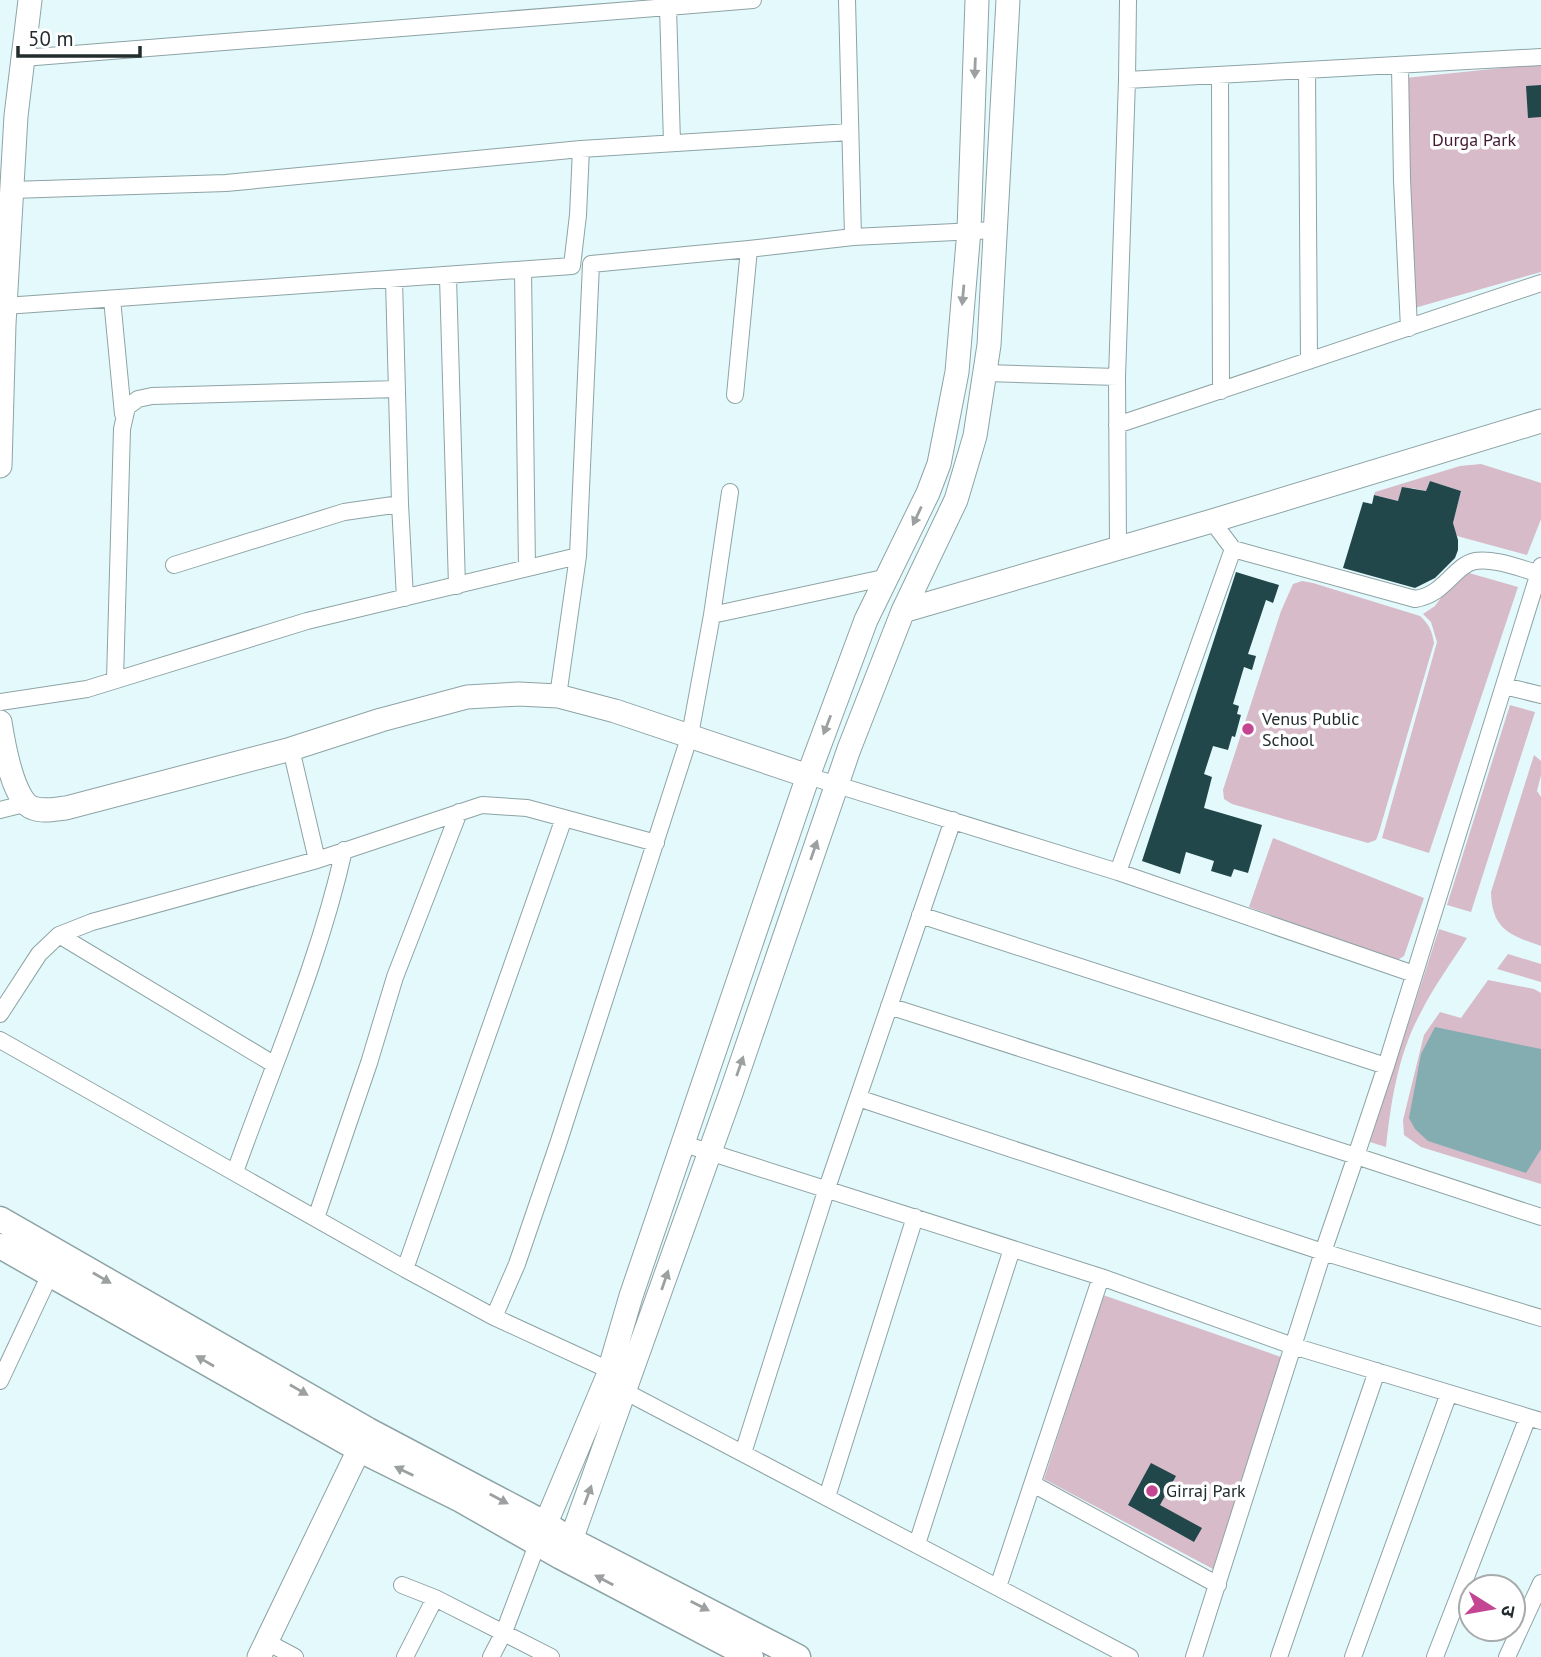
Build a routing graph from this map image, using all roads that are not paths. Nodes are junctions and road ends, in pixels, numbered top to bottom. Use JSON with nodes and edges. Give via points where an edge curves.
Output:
{"nodes":[{"id":1,"x":30,"y":0,"type":"edge"},
{"id":2,"x":753,"y":0,"type":"edge"},
{"id":3,"x":847,"y":0,"type":"edge"},
{"id":4,"x":977,"y":0,"type":"edge"},
{"id":5,"x":1008,"y":0,"type":"edge"},
{"id":6,"x":1128,"y":0,"type":"edge"},
{"id":7,"x":668,"y":7,"type":"junction"},
{"id":8,"x":1541,"y":57,"type":"edge"},
{"id":9,"x":23,"y":58,"type":"junction"},
{"id":10,"x":1399,"y":66,"type":"junction"},
{"id":11,"x":1307,"y":71,"type":"junction"},
{"id":12,"x":1220,"y":75,"type":"junction"},
{"id":13,"x":1127,"y":80,"type":"junction"},
{"id":14,"x":8,"y":116,"type":"edge"},
{"id":15,"x":850,"y":132,"type":"junction"},
{"id":16,"x":672,"y":143,"type":"junction"},
{"id":17,"x":581,"y":149,"type":"junction"},
{"id":18,"x":12,"y":190,"type":"junction"},
{"id":19,"x":969,"y":230,"type":"junction"},
{"id":20,"x":996,"y":230,"type":"junction"},
{"id":21,"x":853,"y":237,"type":"junction"},
{"id":22,"x":750,"y":250,"type":"junction"},
{"id":23,"x":591,"y":264,"type":"junction"},
{"id":24,"x":572,"y":267,"type":"junction"},
{"id":25,"x":523,"y":271,"type":"junction"},
{"id":26,"x":448,"y":277,"type":"junction"},
{"id":27,"x":394,"y":280,"type":"junction"},
{"id":28,"x":1541,"y":283,"type":"edge"},
{"id":29,"x":112,"y":299,"type":"junction"},
{"id":30,"x":3,"y":318,"type":"edge"},
{"id":31,"x":1409,"y":328,"type":"junction"},
{"id":32,"x":1309,"y":361,"type":"junction"},
{"id":33,"x":986,"y":373,"type":"junction"},
{"id":34,"x":1117,"y":377,"type":"junction"},
{"id":35,"x":397,"y":389,"type":"junction"},
{"id":36,"x":1221,"y":391,"type":"junction"},
{"id":37,"x":736,"y":395,"type":"dead end"},
{"id":38,"x":124,"y":414,"type":"junction"},
{"id":39,"x":1541,"y":421,"type":"edge"},
{"id":40,"x":1117,"y":425,"type":"junction"},
{"id":41,"x":0,"y":466,"type":"edge"},
{"id":42,"x":730,"y":492,"type":"dead end"},
{"id":43,"x":400,"y":504,"type":"junction"},
{"id":44,"x":1212,"y":521,"type":"junction"},
{"id":45,"x":1118,"y":547,"type":"junction"},
{"id":46,"x":1233,"y":549,"type":"junction"},
{"id":47,"x":578,"y":556,"type":"junction"},
{"id":48,"x":174,"y":565,"type":"dead end"},
{"id":49,"x":527,"y":568,"type":"junction"},
{"id":50,"x":1540,"y":571,"type":"edge"},
{"id":51,"x":888,"y":577,"type":"junction"},
{"id":52,"x":457,"y":586,"type":"junction"},
{"id":53,"x":405,"y":598,"type":"junction"},
{"id":54,"x":903,"y":611,"type":"junction"},
{"id":55,"x":712,"y":615,"type":"junction"},
{"id":56,"x":866,"y":620,"type":"junction"},
{"id":57,"x":115,"y":680,"type":"junction"},
{"id":58,"x":1504,"y":686,"type":"junction"},
{"id":59,"x":1541,"y":695,"type":"edge"},
{"id":60,"x":558,"y":696,"type":"junction"},
{"id":61,"x":0,"y":702,"type":"edge"},
{"id":62,"x":0,"y":722,"type":"edge"},
{"id":63,"x":690,"y":735,"type":"junction"},
{"id":64,"x":291,"y":749,"type":"junction"},
{"id":65,"x":808,"y":776,"type":"junction"},
{"id":66,"x":836,"y":785,"type":"junction"},
{"id":67,"x":24,"y":804,"type":"junction"},
{"id":68,"x":0,"y":810,"type":"edge"},
{"id":69,"x":459,"y":812,"type":"junction"},
{"id":70,"x":564,"y":818,"type":"junction"},
{"id":71,"x":953,"y":820,"type":"junction"},
{"id":72,"x":656,"y":843,"type":"junction"},
{"id":73,"x":344,"y":850,"type":"junction"},
{"id":74,"x":317,"y":860,"type":"junction"},
{"id":75,"x":1118,"y":872,"type":"junction"},
{"id":76,"x":920,"y":915,"type":"junction"},
{"id":77,"x":59,"y":935,"type":"junction"},
{"id":78,"x":1414,"y":974,"type":"junction"},
{"id":79,"x":889,"y":1006,"type":"junction"},
{"id":80,"x":0,"y":1014,"type":"edge"},
{"id":81,"x":0,"y":1040,"type":"edge"},
{"id":82,"x":275,"y":1065,"type":"junction"},
{"id":83,"x":1386,"y":1066,"type":"junction"},
{"id":84,"x":858,"y":1098,"type":"junction"},
{"id":85,"x":684,"y":1144,"type":"junction"},
{"id":86,"x":710,"y":1152,"type":"junction"},
{"id":87,"x":1356,"y":1156,"type":"junction"},
{"id":88,"x":235,"y":1172,"type":"junction"},
{"id":89,"x":827,"y":1188,"type":"junction"},
{"id":90,"x":915,"y":1217,"type":"junction"},
{"id":91,"x":1541,"y":1217,"type":"edge"},
{"id":92,"x":316,"y":1218,"type":"junction"},
{"id":93,"x":0,"y":1219,"type":"edge"},
{"id":94,"x":0,"y":1246,"type":"edge"},
{"id":95,"x":1012,"y":1249,"type":"junction"},
{"id":96,"x":1323,"y":1252,"type":"junction"},
{"id":97,"x":55,"y":1263,"type":"junction"},
{"id":98,"x":405,"y":1269,"type":"junction"},
{"id":99,"x":1101,"y":1277,"type":"junction"},
{"id":100,"x":494,"y":1317,"type":"junction"},
{"id":101,"x":1541,"y":1318,"type":"edge"},
{"id":102,"x":1293,"y":1346,"type":"junction"},
{"id":103,"x":609,"y":1370,"type":"junction"},
{"id":104,"x":1377,"y":1371,"type":"junction"},
{"id":105,"x":0,"y":1381,"type":"edge"},
{"id":106,"x":626,"y":1392,"type":"junction"},
{"id":107,"x":1449,"y":1393,"type":"junction"},
{"id":108,"x":1535,"y":1419,"type":"edge"},
{"id":109,"x":364,"y":1440,"type":"junction"},
{"id":110,"x":743,"y":1452,"type":"junction"},
{"id":111,"x":1033,"y":1484,"type":"junction"},
{"id":112,"x":827,"y":1497,"type":"junction"},
{"id":113,"x":542,"y":1533,"type":"junction"},
{"id":114,"x":917,"y":1544,"type":"junction"},
{"id":115,"x":566,"y":1548,"type":"junction"},
{"id":116,"x":1541,"y":1583,"type":"edge"},
{"id":117,"x":402,"y":1585,"type":"dead end"},
{"id":118,"x":1218,"y":1586,"type":"junction"},
{"id":119,"x":998,"y":1587,"type":"junction"},
{"id":120,"x":435,"y":1598,"type":"junction"},
{"id":121,"x":504,"y":1632,"type":"junction"},
{"id":122,"x":263,"y":1650,"type":"edge"},
{"id":123,"x":295,"y":1657,"type":"edge"},
{"id":124,"x":405,"y":1657,"type":"edge"},
{"id":125,"x":491,"y":1657,"type":"edge"},
{"id":126,"x":551,"y":1657,"type":"edge"},
{"id":127,"x":751,"y":1657,"type":"edge"},
{"id":128,"x":798,"y":1657,"type":"edge"},
{"id":129,"x":1130,"y":1657,"type":"edge"},
{"id":130,"x":1194,"y":1657,"type":"edge"},
{"id":131,"x":1279,"y":1657,"type":"edge"},
{"id":132,"x":1353,"y":1657,"type":"edge"},
{"id":133,"x":1435,"y":1657,"type":"edge"},
{"id":134,"x":1507,"y":1657,"type":"edge"}],
"edges":[{"from":1,"to":9,"type":"street"},
{"from":2,"to":7,"type":"street"},
{"from":3,"to":15,"type":"street"},
{"from":4,"to":19,"type":"street","one_way":true},
{"from":5,"to":20,"type":"street"},
{"from":6,"to":13,"type":"street"},
{"from":7,"to":9,"type":"street"},
{"from":7,"to":16,"type":"street"},
{"from":8,"to":10,"type":"street"},
{"from":9,"to":14,"type":"street"},
{"from":10,"to":11,"type":"street"},
{"from":10,"to":31,"type":"street"},
{"from":11,"to":12,"type":"street"},
{"from":11,"to":32,"type":"street"},
{"from":12,"to":13,"type":"street"},
{"from":12,"to":36,"type":"street"},
{"from":13,"to":34,"type":"street"},
{"from":14,"to":18,"type":"street"},
{"from":15,"to":16,"type":"street"},
{"from":15,"to":21,"type":"street"},
{"from":16,"to":17,"type":"street"},
{"from":17,"to":18,"type":"street","via":[[226,183]]},
{"from":17,"to":24,"type":"street"},
{"from":18,"to":30,"type":"street"},
{"from":19,"to":20,"type":"street"},
{"from":19,"to":21,"type":"street"},
{"from":19,"to":51,"type":"street","one_way":true,"via":[[957,372],[942,451],[928,493]]},
{"from":20,"to":33,"type":"street"},
{"from":21,"to":22,"type":"street"},
{"from":22,"to":23,"type":"street"},
{"from":22,"to":37,"type":"street"},
{"from":23,"to":24,"type":"street"},
{"from":23,"to":47,"type":"street"},
{"from":24,"to":25,"type":"street"},
{"from":25,"to":26,"type":"street"},
{"from":25,"to":49,"type":"street"},
{"from":26,"to":27,"type":"street"},
{"from":26,"to":52,"type":"street"},
{"from":27,"to":29,"type":"street"},
{"from":27,"to":35,"type":"street"},
{"from":28,"to":31,"type":"street"},
{"from":29,"to":30,"type":"street"},
{"from":29,"to":38,"type":"street"},
{"from":30,"to":41,"type":"street"},
{"from":31,"to":32,"type":"street"},
{"from":32,"to":36,"type":"street"},
{"from":33,"to":34,"type":"street"},
{"from":33,"to":54,"type":"street","via":[[957,500]]},
{"from":34,"to":40,"type":"street"},
{"from":35,"to":38,"type":"street","via":[[152,396],[132,402]]},
{"from":35,"to":43,"type":"street"},
{"from":36,"to":40,"type":"street"},
{"from":38,"to":57,"type":"street"},
{"from":39,"to":44,"type":"street"},
{"from":40,"to":45,"type":"street"},
{"from":42,"to":55,"type":"street"},
{"from":43,"to":48,"type":"street","via":[[344,512]]},
{"from":43,"to":53,"type":"street"},
{"from":44,"to":45,"type":"street"},
{"from":44,"to":46,"type":"street"},
{"from":45,"to":54,"type":"street"},
{"from":46,"to":50,"type":"street","via":[[1415,599],[1440,589],[1473,562]]},
{"from":46,"to":75,"type":"street"},
{"from":47,"to":49,"type":"street"},
{"from":47,"to":60,"type":"street"},
{"from":49,"to":52,"type":"street"},
{"from":50,"to":58,"type":"street"},
{"from":51,"to":55,"type":"street"},
{"from":51,"to":56,"type":"street"},
{"from":52,"to":53,"type":"street"},
{"from":53,"to":57,"type":"street","via":[[307,621]]},
{"from":54,"to":56,"type":"street"},
{"from":54,"to":66,"type":"street"},
{"from":55,"to":63,"type":"street"},
{"from":56,"to":65,"type":"street","one_way":true},
{"from":57,"to":61,"type":"street","via":[[87,689]]},
{"from":58,"to":59,"type":"street"},
{"from":58,"to":78,"type":"street"},
{"from":60,"to":63,"type":"street"},
{"from":60,"to":64,"type":"street","via":[[467,697]]},
{"from":62,"to":67,"type":"street"},
{"from":63,"to":65,"type":"street"},
{"from":63,"to":72,"type":"street"},
{"from":64,"to":67,"type":"street","via":[[66,808],[33,809]]},
{"from":64,"to":74,"type":"street"},
{"from":65,"to":66,"type":"street"},
{"from":65,"to":85,"type":"street"},
{"from":66,"to":71,"type":"street"},
{"from":86,"to":66,"type":"street","one_way":true},
{"from":67,"to":68,"type":"street"},
{"from":69,"to":70,"type":"street","via":[[502,805]]},
{"from":69,"to":73,"type":"street"},
{"from":69,"to":92,"type":"street","via":[[395,977]]},
{"from":70,"to":72,"type":"street"},
{"from":70,"to":98,"type":"street"},
{"from":71,"to":75,"type":"street"},
{"from":71,"to":76,"type":"street"},
{"from":72,"to":100,"type":"street","via":[[517,1264]]},
{"from":73,"to":74,"type":"street"},
{"from":73,"to":82,"type":"street","via":[[320,941]]},
{"from":74,"to":77,"type":"street"},
{"from":75,"to":78,"type":"street"},
{"from":76,"to":79,"type":"street"},
{"from":76,"to":83,"type":"street"},
{"from":77,"to":80,"type":"street","via":[[39,954]]},
{"from":77,"to":82,"type":"street"},
{"from":78,"to":83,"type":"street"},
{"from":79,"to":84,"type":"street"},
{"from":79,"to":87,"type":"street"},
{"from":81,"to":88,"type":"street"},
{"from":82,"to":88,"type":"street"},
{"from":83,"to":87,"type":"street"},
{"from":84,"to":89,"type":"street"},
{"from":84,"to":96,"type":"street"},
{"from":85,"to":86,"type":"street"},
{"from":85,"to":103,"type":"street"},
{"from":86,"to":89,"type":"street"},
{"from":106,"to":86,"type":"street","one_way":true},
{"from":87,"to":91,"type":"street"},
{"from":87,"to":96,"type":"street"},
{"from":88,"to":92,"type":"street"},
{"from":89,"to":90,"type":"street"},
{"from":89,"to":110,"type":"street"},
{"from":90,"to":95,"type":"street"},
{"from":90,"to":112,"type":"street"},
{"from":92,"to":98,"type":"street"},
{"from":93,"to":97,"type":"main road"},
{"from":94,"to":97,"type":"main road"},
{"from":95,"to":99,"type":"street"},
{"from":95,"to":114,"type":"street"},
{"from":96,"to":101,"type":"street"},
{"from":96,"to":102,"type":"street"},
{"from":97,"to":105,"type":"street"},
{"from":97,"to":109,"type":"main road"},
{"from":98,"to":100,"type":"street"},
{"from":99,"to":102,"type":"street"},
{"from":99,"to":111,"type":"street"},
{"from":100,"to":103,"type":"street"},
{"from":102,"to":104,"type":"street"},
{"from":102,"to":118,"type":"street"},
{"from":103,"to":113,"type":"street"},
{"from":104,"to":107,"type":"street"},
{"from":104,"to":131,"type":"street"},
{"from":106,"to":110,"type":"street"},
{"from":115,"to":106,"type":"street","one_way":true},
{"from":107,"to":108,"type":"street"},
{"from":107,"to":132,"type":"street"},
{"from":108,"to":133,"type":"street"},
{"from":109,"to":113,"type":"main road"},
{"from":109,"to":122,"type":"street"},
{"from":110,"to":112,"type":"street"},
{"from":111,"to":118,"type":"street"},
{"from":111,"to":119,"type":"street"},
{"from":112,"to":114,"type":"street"},
{"from":113,"to":115,"type":"main road"},
{"from":113,"to":121,"type":"street"},
{"from":114,"to":119,"type":"street"},
{"from":127,"to":115,"type":"main road","one_way":true},
{"from":115,"to":128,"type":"main road","one_way":true},
{"from":116,"to":134,"type":"street"},
{"from":117,"to":120,"type":"street"},
{"from":118,"to":130,"type":"street"},
{"from":119,"to":129,"type":"street"},
{"from":120,"to":121,"type":"street"},
{"from":120,"to":124,"type":"street"},
{"from":121,"to":125,"type":"street"},
{"from":121,"to":126,"type":"street"},
{"from":122,"to":123,"type":"street"}]}
